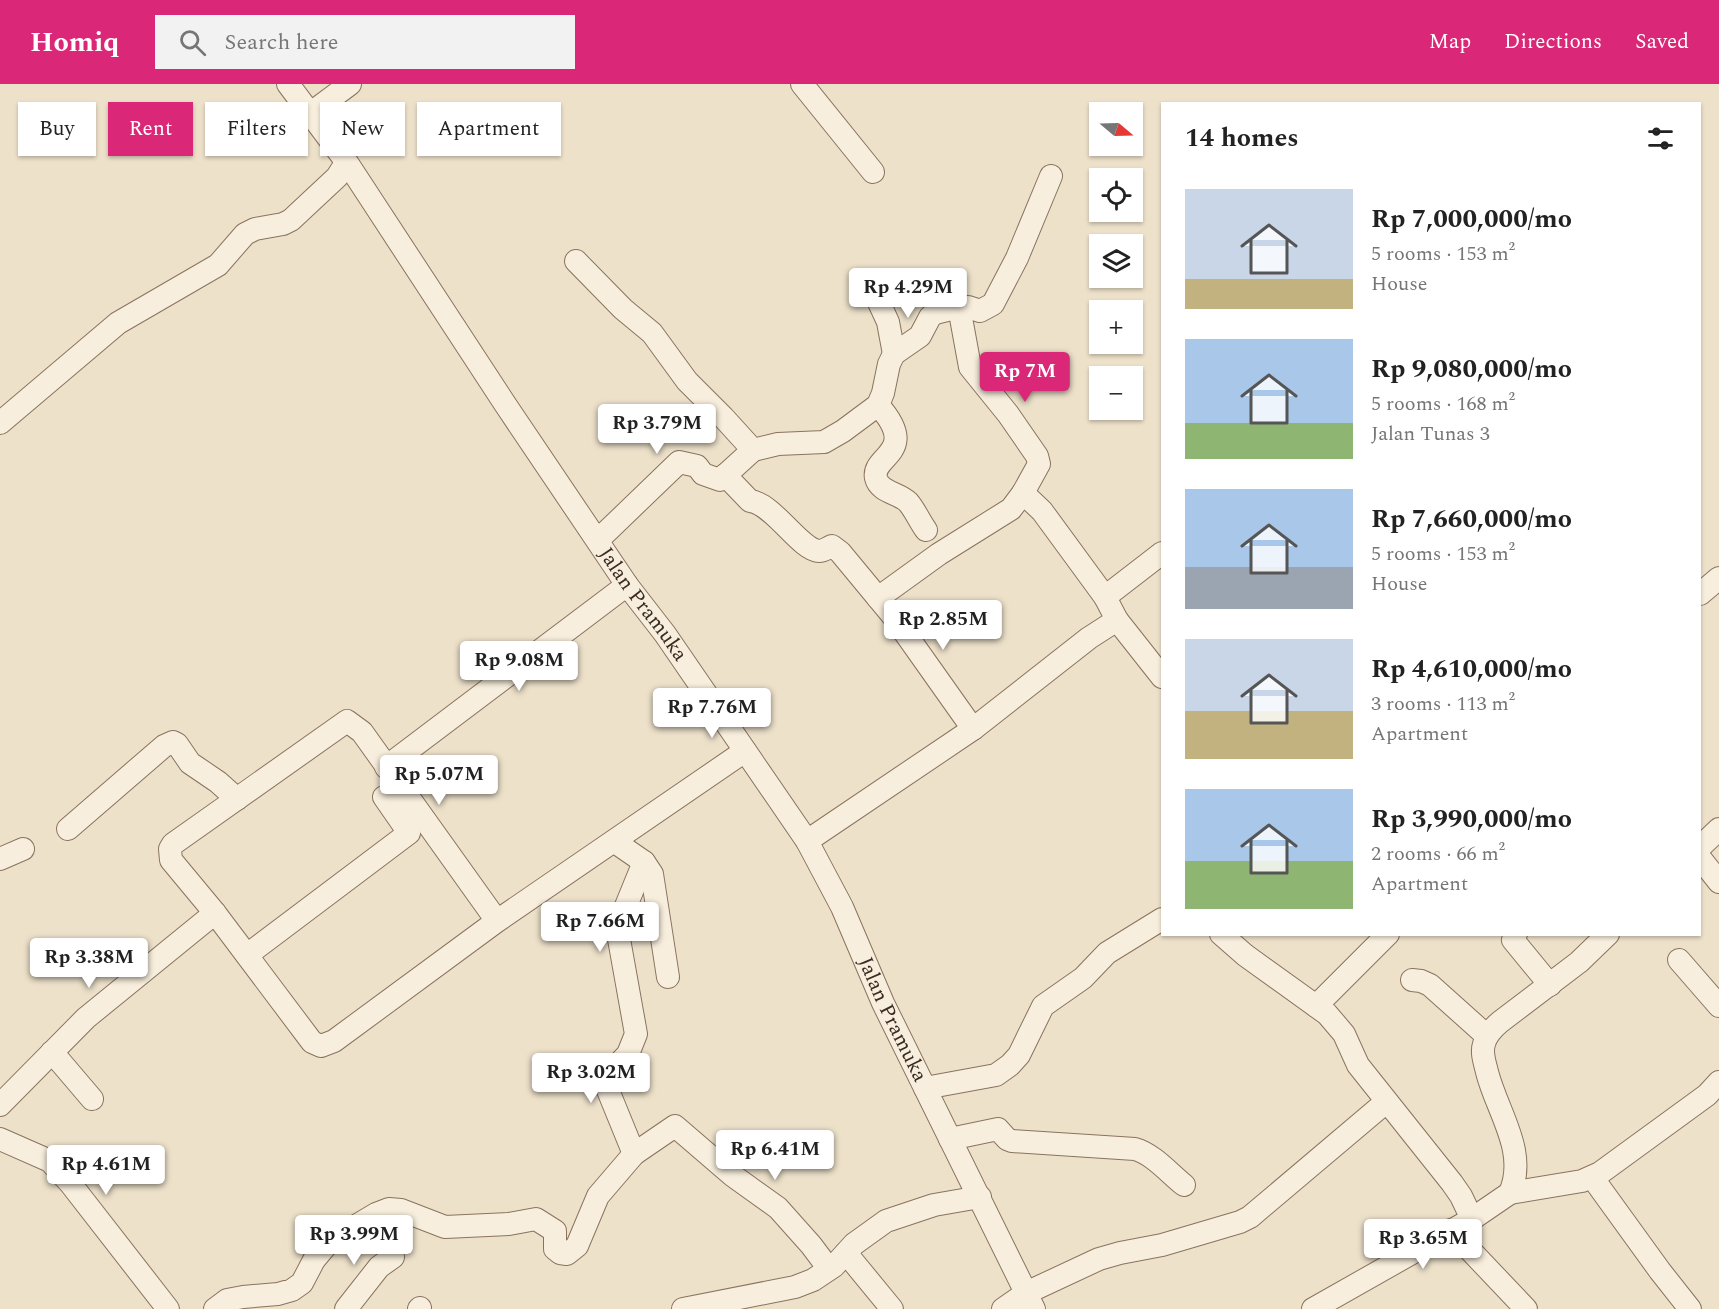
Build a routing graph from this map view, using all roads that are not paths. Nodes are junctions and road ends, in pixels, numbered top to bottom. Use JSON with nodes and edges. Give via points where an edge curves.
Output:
{"nodes":[{"id":1,"x":288,"y":84,"type":"edge"},
{"id":2,"x":350,"y":84,"type":"edge"},
{"id":3,"x":802,"y":84,"type":"edge"},
{"id":4,"x":311,"y":114,"type":"junction"},
{"id":5,"x":346,"y":163,"type":"junction"},
{"id":6,"x":873,"y":172,"type":"dead end"},
{"id":7,"x":1051,"y":176,"type":"dead end"},
{"id":8,"x":576,"y":261,"type":"dead end"},
{"id":9,"x":876,"y":296,"type":"dead end"},
{"id":10,"x":959,"y":307,"type":"junction"},
{"id":11,"x":894,"y":354,"type":"junction"},
{"id":12,"x":878,"y":405,"type":"junction"},
{"id":13,"x":0,"y":423,"type":"edge"},
{"id":14,"x":753,"y":450,"type":"junction"},
{"id":15,"x":725,"y":475,"type":"junction"},
{"id":16,"x":1023,"y":493,"type":"junction"},
{"id":17,"x":926,"y":530,"type":"dead end"},
{"id":18,"x":598,"y":540,"type":"junction"},
{"id":19,"x":1161,"y":554,"type":"edge"},
{"id":20,"x":1719,"y":578,"type":"edge"},
{"id":21,"x":627,"y":585,"type":"junction"},
{"id":22,"x":1701,"y":593,"type":"edge"},
{"id":23,"x":1105,"y":597,"type":"junction"},
{"id":24,"x":878,"y":598,"type":"junction"},
{"id":25,"x":1117,"y":620,"type":"junction"},
{"id":26,"x":1161,"y":676,"type":"edge"},
{"id":27,"x":973,"y":729,"type":"junction"},
{"id":28,"x":745,"y":751,"type":"junction"},
{"id":29,"x":386,"y":767,"type":"junction"},
{"id":30,"x":384,"y":797,"type":"dead end"},
{"id":31,"x":237,"y":799,"type":"junction"},
{"id":32,"x":68,"y":829,"type":"dead end"},
{"id":33,"x":1719,"y":829,"type":"edge"},
{"id":34,"x":807,"y":841,"type":"junction"},
{"id":35,"x":615,"y":842,"type":"junction"},
{"id":36,"x":1701,"y":846,"type":"edge"},
{"id":37,"x":23,"y":849,"type":"dead end"},
{"id":38,"x":0,"y":859,"type":"edge"},
{"id":39,"x":1701,"y":859,"type":"edge"},
{"id":40,"x":644,"y":862,"type":"junction"},
{"id":41,"x":1719,"y":882,"type":"edge"},
{"id":42,"x":215,"y":913,"type":"junction"},
{"id":43,"x":1161,"y":920,"type":"edge"},
{"id":44,"x":497,"y":921,"type":"junction"},
{"id":45,"x":1223,"y":936,"type":"edge"},
{"id":46,"x":1386,"y":936,"type":"edge"},
{"id":47,"x":1515,"y":936,"type":"edge"},
{"id":48,"x":1606,"y":936,"type":"edge"},
{"id":49,"x":247,"y":955,"type":"junction"},
{"id":50,"x":1679,"y":960,"type":"dead end"},
{"id":51,"x":668,"y":977,"type":"dead end"},
{"id":52,"x":1412,"y":980,"type":"dead end"},
{"id":53,"x":1550,"y":985,"type":"junction"},
{"id":54,"x":1316,"y":1006,"type":"junction"},
{"id":55,"x":1719,"y":1006,"type":"edge"},
{"id":56,"x":1487,"y":1036,"type":"junction"},
{"id":57,"x":52,"y":1052,"type":"junction"},
{"id":58,"x":925,"y":1088,"type":"junction"},
{"id":59,"x":1715,"y":1095,"type":"edge"},
{"id":60,"x":92,"y":1099,"type":"dead end"},
{"id":61,"x":1386,"y":1102,"type":"junction"},
{"id":62,"x":0,"y":1105,"type":"edge"},
{"id":63,"x":0,"y":1139,"type":"edge"},
{"id":64,"x":950,"y":1139,"type":"junction"},
{"id":65,"x":634,"y":1154,"type":"junction"},
{"id":66,"x":1592,"y":1177,"type":"junction"},
{"id":67,"x":1184,"y":1185,"type":"dead end"},
{"id":68,"x":1510,"y":1193,"type":"junction"},
{"id":69,"x":980,"y":1197,"type":"junction"},
{"id":70,"x":1472,"y":1219,"type":"junction"},
{"id":71,"x":1451,"y":1230,"type":"junction"},
{"id":72,"x":846,"y":1253,"type":"junction"},
{"id":73,"x":393,"y":1257,"type":"dead end"},
{"id":74,"x":829,"y":1269,"type":"junction"},
{"id":75,"x":1030,"y":1301,"type":"edge"},
{"id":76,"x":168,"y":1309,"type":"edge"},
{"id":77,"x":216,"y":1309,"type":"edge"},
{"id":78,"x":346,"y":1309,"type":"edge"},
{"id":79,"x":683,"y":1309,"type":"edge"},
{"id":80,"x":892,"y":1309,"type":"edge"},
{"id":81,"x":1003,"y":1309,"type":"edge"},
{"id":82,"x":1313,"y":1309,"type":"edge"},
{"id":83,"x":1526,"y":1309,"type":"edge"},
{"id":84,"x":1690,"y":1309,"type":"edge"}],
"edges":[{"from":1,"to":4,"type":"street","name":"Jalan Pramuka"},
{"from":2,"to":4,"type":"street"},
{"from":3,"to":6,"type":"street"},
{"from":4,"to":5,"type":"street","name":"Jalan Pramuka"},
{"from":5,"to":13,"type":"street","via":[[337,177],[291,220],[245,234],[218,265],[118,323]]},
{"from":5,"to":18,"type":"street","name":"Jalan Pramuka"},
{"from":7,"to":10,"type":"street","via":[[993,304],[980,311]]},
{"from":8,"to":14,"type":"street","via":[[652,333],[687,381]]},
{"from":9,"to":11,"type":"street","via":[[888,322]]},
{"from":10,"to":11,"type":"street","via":[[935,313],[921,336]]},
{"from":10,"to":16,"type":"street","via":[[970,367],[1037,456],[1038,464]]},
{"from":11,"to":12,"type":"street"},
{"from":12,"to":14,"type":"street","via":[[824,442],[778,444]]},
{"from":12,"to":17,"type":"street","via":[[891,423],[896,442],[877,468],[877,482],[908,502]]},
{"from":14,"to":15,"type":"street"},
{"from":15,"to":18,"type":"street","via":[[720,480],[703,474],[697,466],[679,462]]},
{"from":15,"to":24,"type":"street","via":[[750,501],[780,519],[812,549],[835,547]]},
{"from":16,"to":23,"type":"street","via":[[1042,511]]},
{"from":16,"to":24,"type":"street","via":[[1011,509]]},
{"from":18,"to":21,"type":"street","name":"Jalan Pramuka"},
{"from":19,"to":23,"type":"street"},
{"from":20,"to":22,"type":"street"},
{"from":21,"to":28,"type":"street","name":"Jalan Pramuka"},
{"from":21,"to":29,"type":"street"},
{"from":23,"to":25,"type":"street"},
{"from":24,"to":27,"type":"street"},
{"from":25,"to":26,"type":"street"},
{"from":25,"to":27,"type":"street"},
{"from":27,"to":34,"type":"street"},
{"from":28,"to":34,"type":"street","name":"Jalan Pramuka"},
{"from":28,"to":35,"type":"street"},
{"from":29,"to":31,"type":"street","via":[[362,732],[347,721]]},
{"from":29,"to":44,"type":"street"},
{"from":30,"to":49,"type":"street","via":[[409,833]]},
{"from":31,"to":32,"type":"street","via":[[190,763],[173,742]]},
{"from":31,"to":42,"type":"street","via":[[170,849],[171,860]]},
{"from":33,"to":36,"type":"street"},
{"from":34,"to":58,"type":"street","name":"Jalan Pramuka","via":[[842,907]]},
{"from":35,"to":40,"type":"street"},
{"from":35,"to":44,"type":"street"},
{"from":37,"to":38,"type":"street"},
{"from":39,"to":41,"type":"street"},
{"from":40,"to":51,"type":"street","via":[[653,881]]},
{"from":40,"to":65,"type":"street","via":[[616,928],[636,1034],[628,1054],[606,1078],[608,1093]]},
{"from":42,"to":49,"type":"street"},
{"from":42,"to":57,"type":"street","via":[[116,992]]},
{"from":43,"to":58,"type":"street","via":[[1114,948],[1083,978],[1043,1006],[1018,1055],[996,1075]]},
{"from":44,"to":49,"type":"street","via":[[334,1041],[321,1046],[312,1042]]},
{"from":45,"to":54,"type":"street"},
{"from":46,"to":54,"type":"street"},
{"from":47,"to":53,"type":"street","via":[[1513,940]]},
{"from":48,"to":53,"type":"street"},
{"from":50,"to":55,"type":"street"},
{"from":52,"to":56,"type":"street","via":[[1430,985]]},
{"from":53,"to":56,"type":"street"},
{"from":54,"to":61,"type":"street","via":[[1344,1035],[1358,1065]]},
{"from":56,"to":68,"type":"street","via":[[1484,1059],[1488,1077],[1516,1153]]},
{"from":57,"to":60,"type":"street"},
{"from":57,"to":62,"type":"street"},
{"from":58,"to":64,"type":"street","name":"Jalan Pramuka"},
{"from":59,"to":66,"type":"street"},
{"from":61,"to":70,"type":"street","via":[[1452,1183]]},
{"from":61,"to":75,"type":"street","via":[[1250,1217],[1162,1245],[1099,1259]]},
{"from":63,"to":76,"type":"street","via":[[50,1161]]},
{"from":64,"to":67,"type":"street","via":[[998,1129],[1012,1142],[1134,1149],[1150,1156]]},
{"from":64,"to":69,"type":"street","name":"Jalan Pramuka"},
{"from":65,"to":74,"type":"street","via":[[675,1126],[681,1129],[732,1175],[778,1208]]},
{"from":65,"to":77,"type":"street","via":[[598,1196],[577,1246],[567,1254],[555,1249],[555,1231],[536,1219],[445,1227],[389,1209],[329,1242],[302,1283],[292,1290],[227,1300]]},
{"from":66,"to":68,"type":"street"},
{"from":66,"to":84,"type":"street"},
{"from":68,"to":70,"type":"street"},
{"from":69,"to":72,"type":"street","via":[[934,1205],[886,1221]]},
{"from":69,"to":75,"type":"street","name":"Jalan Pramuka"},
{"from":70,"to":71,"type":"street"},
{"from":71,"to":82,"type":"street"},
{"from":71,"to":83,"type":"street"},
{"from":72,"to":74,"type":"street"},
{"from":72,"to":80,"type":"street"},
{"from":73,"to":78,"type":"street","via":[[379,1267]]},
{"from":74,"to":79,"type":"street","via":[[795,1287]]},
{"from":75,"to":81,"type":"street"}]}
